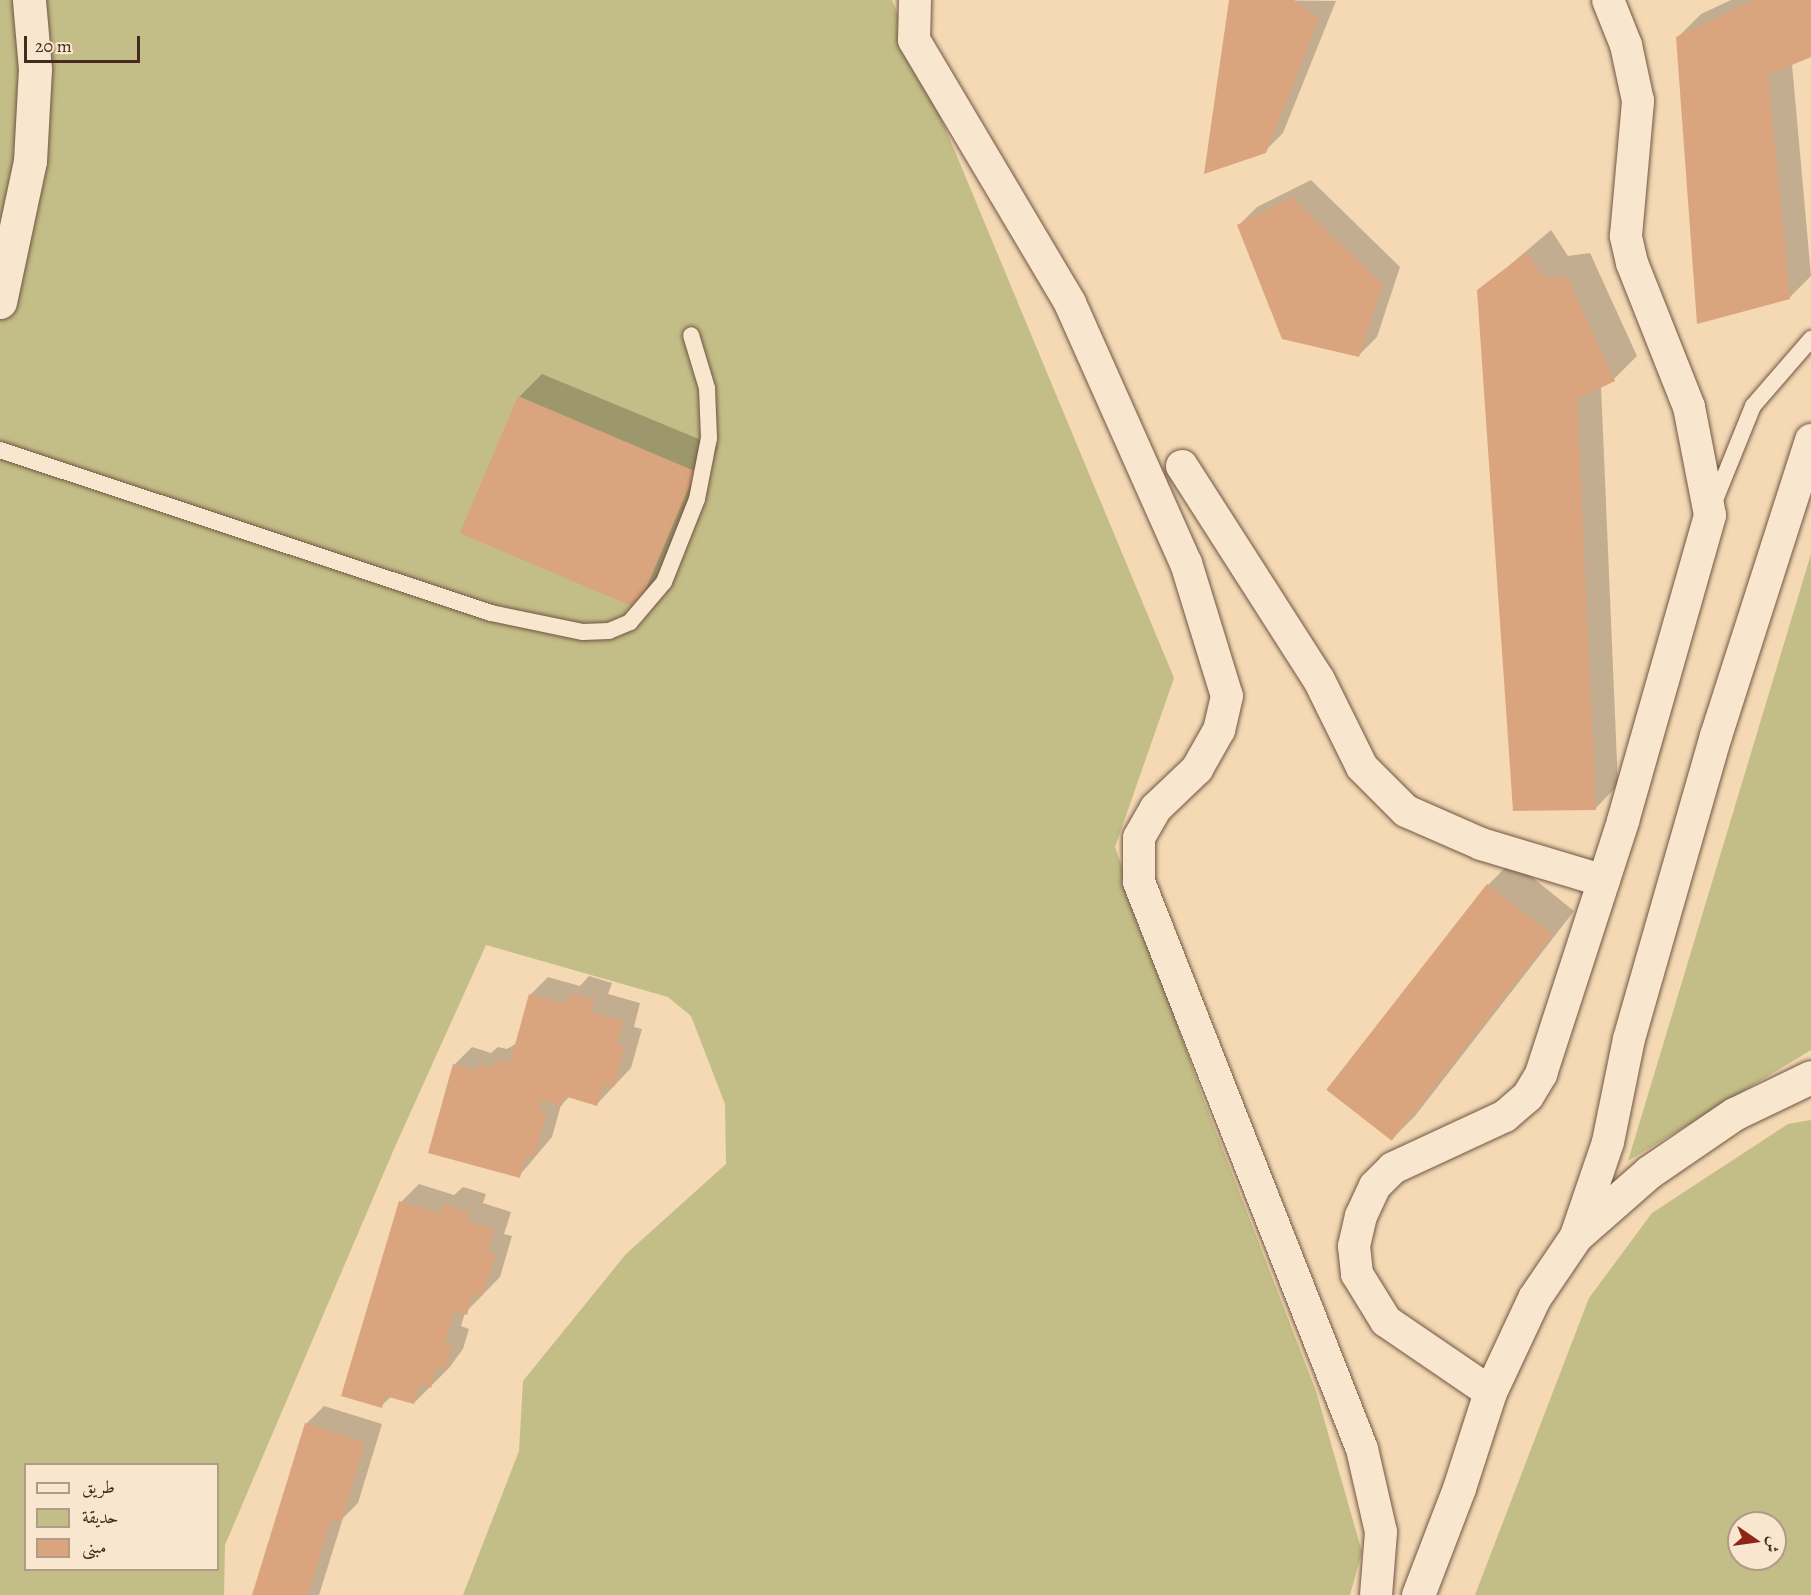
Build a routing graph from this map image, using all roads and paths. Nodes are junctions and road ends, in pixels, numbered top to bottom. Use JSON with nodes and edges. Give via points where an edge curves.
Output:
{"nodes":[{"id":1,"x":29,"y":0,"type":"edge"},
{"id":2,"x":915,"y":0,"type":"edge"},
{"id":3,"x":1608,"y":0,"type":"edge"},
{"id":4,"x":0,"y":302,"type":"edge"},
{"id":5,"x":691,"y":335,"type":"dead end"},
{"id":6,"x":1811,"y":339,"type":"edge"},
{"id":7,"x":1811,"y":440,"type":"edge"},
{"id":8,"x":0,"y":450,"type":"edge"},
{"id":9,"x":1182,"y":466,"type":"dead end"},
{"id":10,"x":1710,"y":515,"type":"junction"},
{"id":11,"x":1604,"y":881,"type":"junction"},
{"id":12,"x":1811,"y":1077,"type":"edge"},
{"id":13,"x":1576,"y":1236,"type":"junction"},
{"id":14,"x":1490,"y":1392,"type":"junction"},
{"id":15,"x":1376,"y":1595,"type":"edge"},
{"id":16,"x":1418,"y":1595,"type":"edge"}],
"edges":[{"from":1,"to":4,"type":"street","via":[[35,69],[30,161]]},
{"from":2,"to":15,"type":"street","via":[[914,40],[1070,303],[1186,563],[1227,696],[1219,730],[1197,769],[1156,808],[1139,838],[1140,882],[1362,1449],[1382,1532]]},
{"from":3,"to":10,"type":"street","via":[[1626,45],[1638,101],[1626,236],[1632,263],[1689,407]]},
{"from":5,"to":8,"type":"lane","via":[[707,388],[709,438],[697,499],[664,582],[630,622],[609,631],[583,632],[491,613]]},
{"from":6,"to":10,"type":"lane","via":[[1753,406]]},
{"from":7,"to":13,"type":"street","via":[[1713,747],[1629,1039],[1608,1142]]},
{"from":9,"to":11,"type":"street","via":[[1319,680],[1362,766],[1406,811],[1480,844]]},
{"from":10,"to":11,"type":"street"},
{"from":11,"to":14,"type":"street","via":[[1541,1074],[1528,1096],[1505,1116],[1471,1135],[1394,1168],[1375,1186],[1361,1216],[1354,1246],[1357,1274],[1386,1321]]},
{"from":12,"to":13,"type":"street","via":[[1734,1114],[1649,1172]]},
{"from":13,"to":14,"type":"street","via":[[1534,1298]]},
{"from":14,"to":16,"type":"street"}]}
